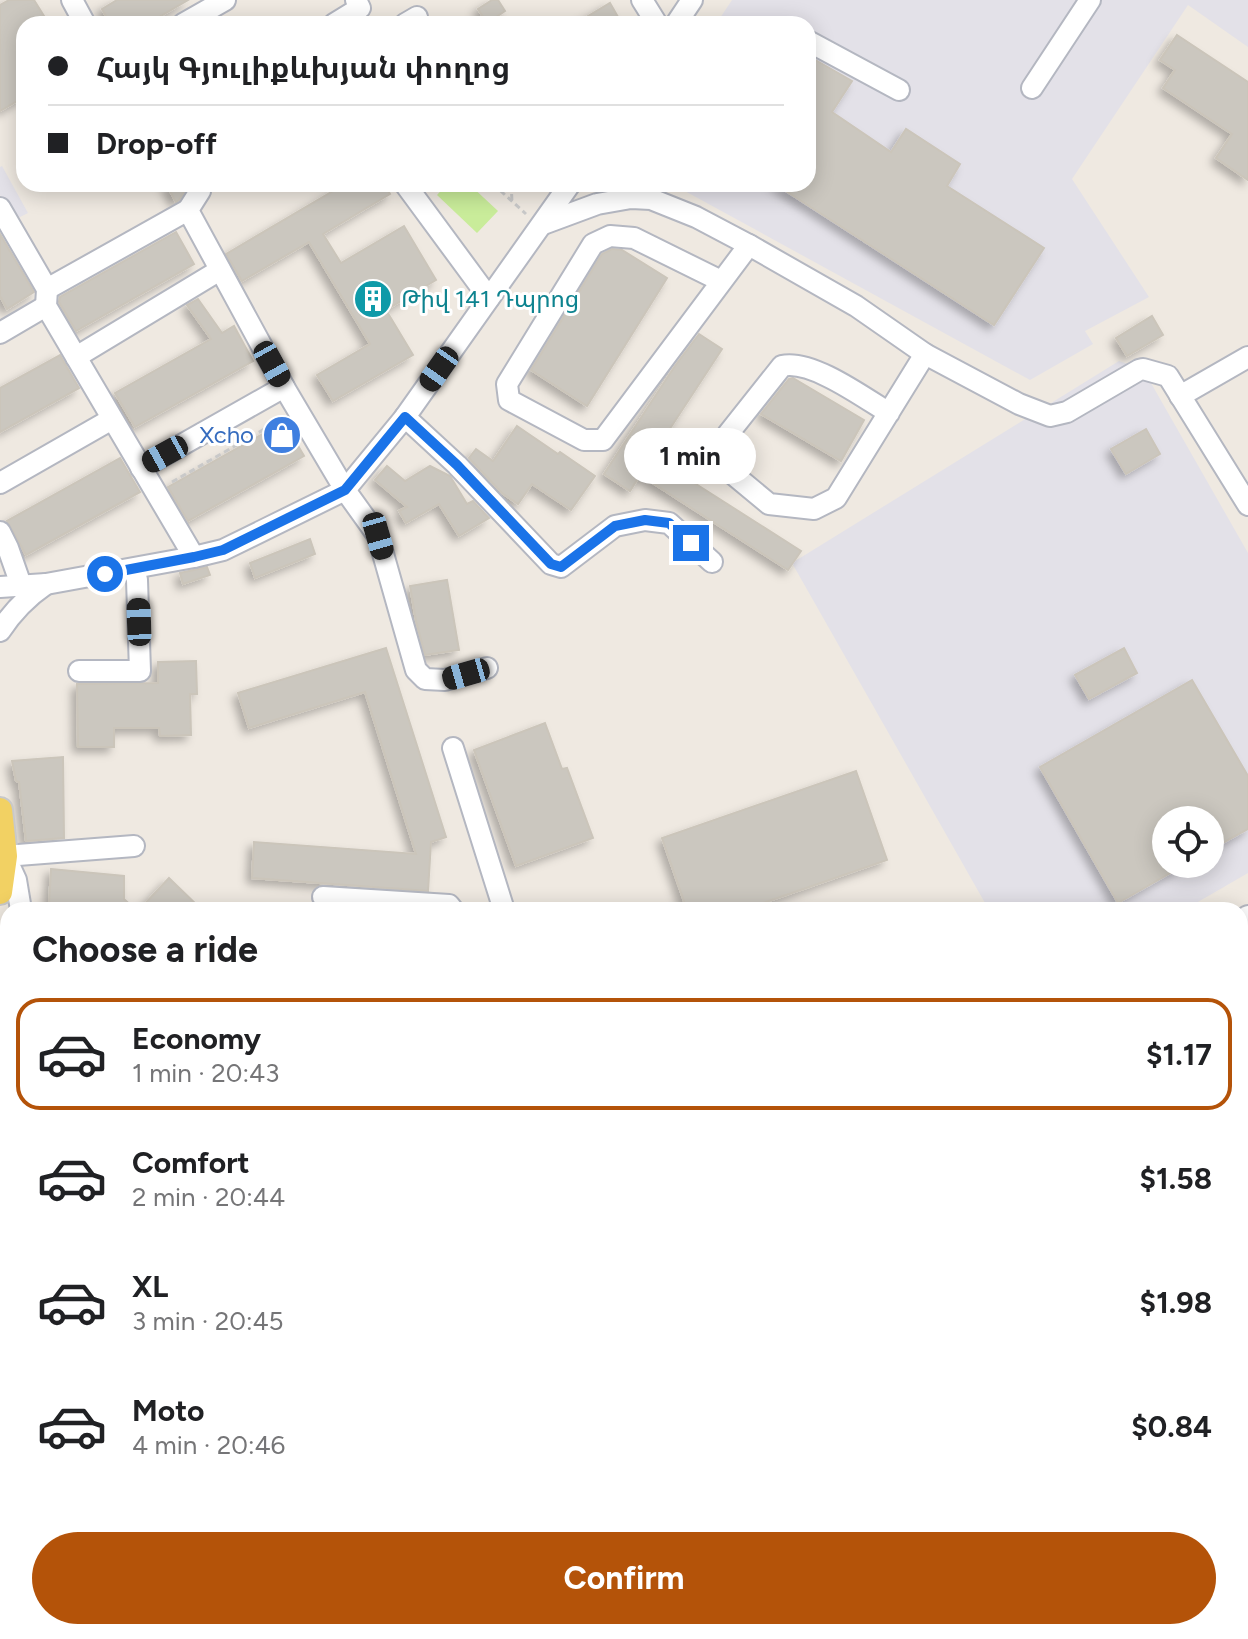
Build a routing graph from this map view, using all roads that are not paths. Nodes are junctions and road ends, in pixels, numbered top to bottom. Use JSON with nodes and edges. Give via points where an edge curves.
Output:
{"nodes":[{"id":1,"x":225,"y":0,"type":"edge"},
{"id":2,"x":356,"y":0,"type":"edge"},
{"id":3,"x":1090,"y":0,"type":"edge"},
{"id":4,"x":197,"y":16,"type":"edge"},
{"id":5,"x":347,"y":16,"type":"edge"},
{"id":6,"x":816,"y":45,"type":"edge"},
{"id":7,"x":1032,"y":88,"type":"dead end"},
{"id":8,"x":899,"y":90,"type":"dead end"},
{"id":9,"x":199,"y":192,"type":"edge"},
{"id":10,"x":411,"y":192,"type":"edge"},
{"id":11,"x":562,"y":192,"type":"edge"},
{"id":12,"x":632,"y":192,"type":"edge"},
{"id":13,"x":637,"y":192,"type":"edge"},
{"id":14,"x":0,"y":208,"type":"edge"},
{"id":15,"x":188,"y":210,"type":"junction"},
{"id":16,"x":534,"y":219,"type":"junction"},
{"id":17,"x":749,"y":245,"type":"junction"},
{"id":18,"x":220,"y":270,"type":"junction"},
{"id":19,"x":721,"y":281,"type":"junction"},
{"id":20,"x":46,"y":298,"type":"junction"},
{"id":21,"x":489,"y":298,"type":"junction"},
{"id":22,"x":0,"y":333,"type":"edge"},
{"id":23,"x":925,"y":354,"type":"junction"},
{"id":24,"x":76,"y":357,"type":"junction"},
{"id":25,"x":1248,"y":357,"type":"edge"},
{"id":26,"x":284,"y":387,"type":"junction"},
{"id":27,"x":1180,"y":396,"type":"junction"},
{"id":28,"x":889,"y":413,"type":"junction"},
{"id":29,"x":405,"y":417,"type":"junction"},
{"id":30,"x":112,"y":419,"type":"junction"},
{"id":31,"x":141,"y":468,"type":"junction"},
{"id":32,"x":1242,"y":481,"type":"edge"},
{"id":33,"x":0,"y":483,"type":"edge"},
{"id":34,"x":345,"y":490,"type":"junction"},
{"id":35,"x":1248,"y":505,"type":"edge"},
{"id":36,"x":0,"y":532,"type":"edge"},
{"id":37,"x":194,"y":557,"type":"junction"},
{"id":38,"x":712,"y":562,"type":"dead end"},
{"id":39,"x":134,"y":569,"type":"junction"},
{"id":40,"x":46,"y":584,"type":"junction"},
{"id":41,"x":10,"y":586,"type":"edge"},
{"id":42,"x":0,"y":631,"type":"edge"},
{"id":43,"x":487,"y":668,"type":"dead end"},
{"id":44,"x":79,"y":671,"type":"dead end"},
{"id":45,"x":453,"y":748,"type":"dead end"},
{"id":46,"x":0,"y":810,"type":"edge"},
{"id":47,"x":134,"y":846,"type":"dead end"},
{"id":48,"x":5,"y":856,"type":"junction"},
{"id":49,"x":0,"y":892,"type":"edge"},
{"id":50,"x":323,"y":897,"type":"dead end"},
{"id":51,"x":20,"y":902,"type":"edge"},
{"id":52,"x":402,"y":902,"type":"edge"},
{"id":53,"x":501,"y":902,"type":"edge"}],
"edges":[{"from":1,"to":4,"type":"street"},
{"from":2,"to":5,"type":"street","via":[[360,8]]},
{"from":3,"to":7,"type":"street"},
{"from":6,"to":8,"type":"street"},
{"from":9,"to":15,"type":"street"},
{"from":10,"to":21,"type":"street"},
{"from":11,"to":16,"type":"street"},
{"from":12,"to":16,"type":"street"},
{"from":13,"to":17,"type":"street"},
{"from":14,"to":20,"type":"street"},
{"from":15,"to":18,"type":"street"},
{"from":15,"to":20,"type":"street"},
{"from":16,"to":21,"type":"street"},
{"from":17,"to":19,"type":"street"},
{"from":17,"to":23,"type":"street","via":[[856,306]]},
{"from":18,"to":24,"type":"street"},
{"from":18,"to":26,"type":"street"},
{"from":19,"to":19,"type":"street","via":[[634,238],[610,236],[593,244],[507,384],[509,400],[584,440],[603,440]]},
{"from":20,"to":22,"type":"street"},
{"from":20,"to":24,"type":"street"},
{"from":21,"to":29,"type":"street"},
{"from":23,"to":27,"type":"street","via":[[1050,416],[1067,412],[1143,369],[1168,376]]},
{"from":23,"to":28,"type":"street"},
{"from":24,"to":30,"type":"street"},
{"from":25,"to":27,"type":"street"},
{"from":26,"to":31,"type":"street"},
{"from":26,"to":34,"type":"street"},
{"from":27,"to":32,"type":"street"},
{"from":28,"to":28,"type":"street","via":[[836,498],[814,509],[769,504],[722,465],[728,434],[782,366],[812,368]]},
{"from":29,"to":34,"type":"street"},
{"from":29,"to":38,"type":"street","via":[[551,564],[561,567],[615,526],[645,520],[669,523]]},
{"from":30,"to":31,"type":"street"},
{"from":30,"to":33,"type":"street"},
{"from":31,"to":37,"type":"street"},
{"from":32,"to":35,"type":"street"},
{"from":34,"to":37,"type":"street","via":[[223,550]]},
{"from":34,"to":43,"type":"street","via":[[378,536],[416,670],[425,679],[445,680]]},
{"from":36,"to":41,"type":"street","via":[[8,548]]},
{"from":37,"to":39,"type":"street"},
{"from":39,"to":40,"type":"street"},
{"from":39,"to":44,"type":"street","via":[[140,671]]},
{"from":40,"to":41,"type":"street"},
{"from":40,"to":42,"type":"street","via":[[27,597]]},
{"from":45,"to":53,"type":"street"},
{"from":46,"to":48,"type":"main road"},
{"from":47,"to":48,"type":"street"},
{"from":48,"to":49,"type":"main road"},
{"from":48,"to":51,"type":"street"},
{"from":50,"to":52,"type":"street"}]}
